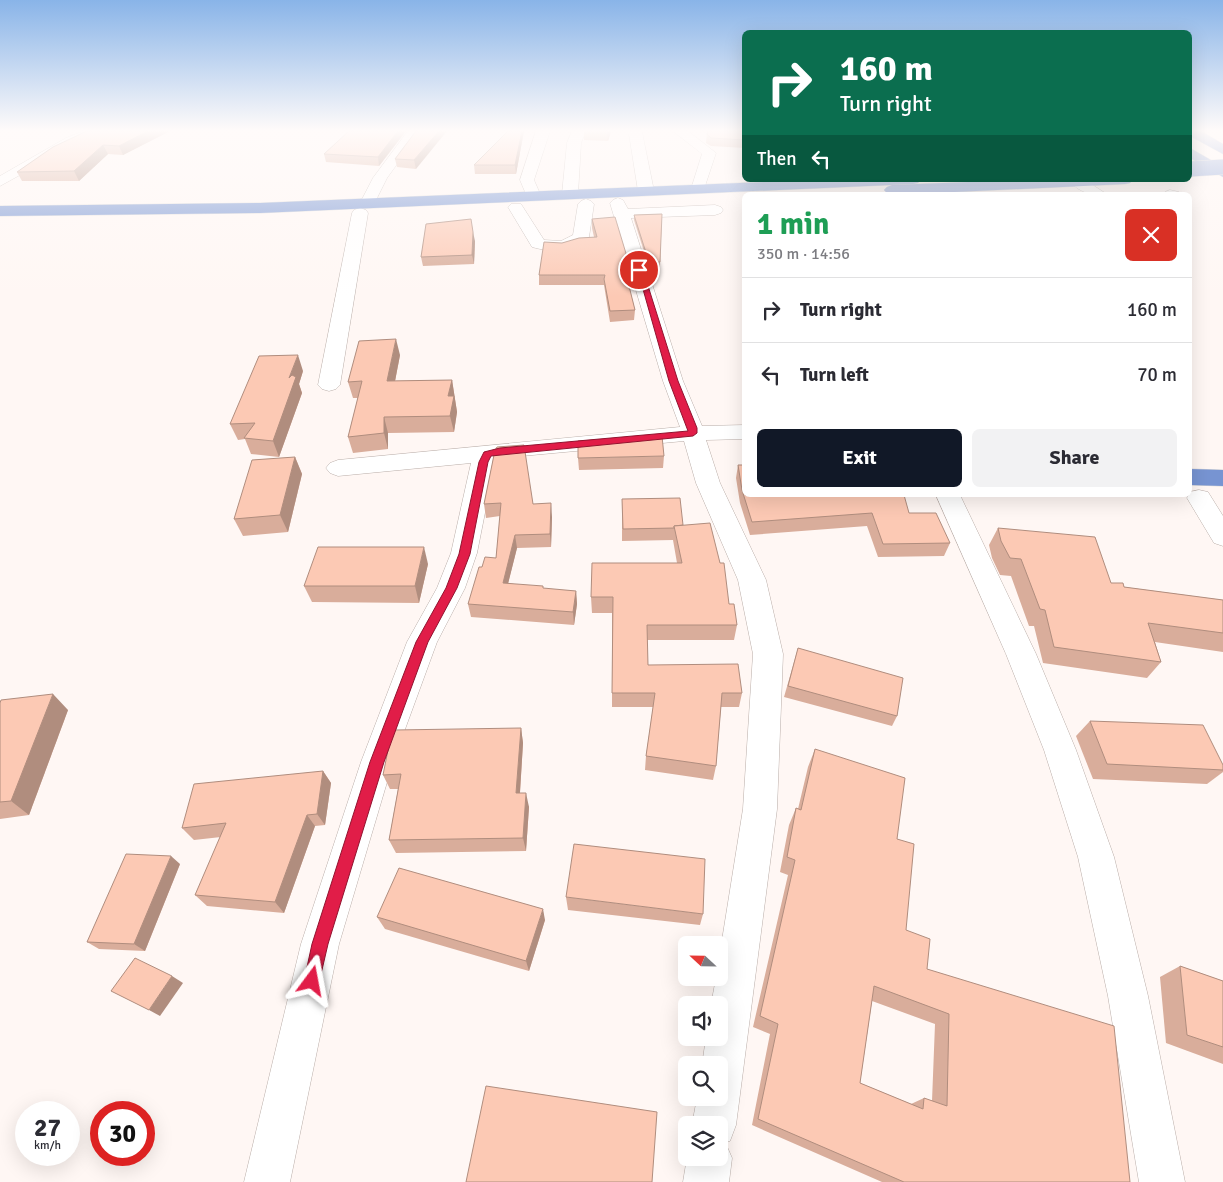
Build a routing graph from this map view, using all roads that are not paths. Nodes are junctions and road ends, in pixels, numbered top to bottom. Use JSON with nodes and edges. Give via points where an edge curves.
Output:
{"nodes":[{"id":1,"x":376,"y":186,"type":"edge"},
{"id":2,"x":529,"y":186,"type":"edge"},
{"id":3,"x":571,"y":186,"type":"edge"},
{"id":4,"x":645,"y":186,"type":"edge"},
{"id":5,"x":766,"y":186,"type":"edge"},
{"id":6,"x":972,"y":186,"type":"edge"},
{"id":7,"x":998,"y":186,"type":"edge"},
{"id":8,"x":698,"y":189,"type":"joint"},
{"id":9,"x":646,"y":191,"type":"junction"},
{"id":10,"x":852,"y":192,"type":"edge"},
{"id":11,"x":948,"y":192,"type":"edge"},
{"id":12,"x":570,"y":194,"type":"junction"},
{"id":13,"x":533,"y":196,"type":"junction"},
{"id":14,"x":742,"y":197,"type":"edge"},
{"id":15,"x":586,"y":204,"type":"junction"},
{"id":16,"x":516,"y":207,"type":"junction"},
{"id":17,"x":364,"y":208,"type":"junction"},
{"id":18,"x":620,"y":209,"type":"junction"},
{"id":19,"x":715,"y":210,"type":"dead end"},
{"id":20,"x":0,"y":211,"type":"edge"},
{"id":21,"x":0,"y":223,"type":"edge"},
{"id":22,"x":329,"y":385,"type":"dead end"},
{"id":23,"x":742,"y":432,"type":"edge"},
{"id":24,"x":693,"y":433,"type":"junction"},
{"id":25,"x":488,"y":454,"type":"junction"},
{"id":26,"x":338,"y":468,"type":"dead end"},
{"id":27,"x":1223,"y":478,"type":"edge"},
{"id":28,"x":1198,"y":492,"type":"edge"},
{"id":29,"x":949,"y":497,"type":"edge"},
{"id":30,"x":1223,"y":537,"type":"edge"},
{"id":31,"x":724,"y":1056,"type":"edge"},
{"id":32,"x":708,"y":1166,"type":"edge"},
{"id":33,"x":267,"y":1182,"type":"edge"},
{"id":34,"x":706,"y":1182,"type":"edge"},
{"id":35,"x":1162,"y":1182,"type":"edge"}],
"edges":[{"from":1,"to":17,"type":"street"},
{"from":2,"to":13,"type":"street"},
{"from":3,"to":12,"type":"street"},
{"from":4,"to":9,"type":"street"},
{"from":5,"to":8,"type":"highway"},
{"from":6,"to":10,"type":"highway"},
{"from":7,"to":11,"type":"highway"},
{"from":8,"to":9,"type":"highway"},
{"from":9,"to":12,"type":"highway"},
{"from":12,"to":13,"type":"highway"},
{"from":13,"to":17,"type":"highway"},
{"from":14,"to":18,"type":"highway"},
{"from":15,"to":16,"type":"highway"},
{"from":15,"to":16,"type":"street","via":[[581,237],[574,243],[551,246],[538,243]]},
{"from":15,"to":18,"type":"highway"},
{"from":16,"to":17,"type":"highway"},
{"from":17,"to":20,"type":"highway"},
{"from":17,"to":21,"type":"highway"},
{"from":17,"to":22,"type":"street"},
{"from":18,"to":19,"type":"street"},
{"from":18,"to":24,"type":"street","via":[[673,381]]},
{"from":23,"to":24,"type":"street"},
{"from":24,"to":25,"type":"street"},
{"from":24,"to":31,"type":"street","via":[[708,483],[752,580],[768,654],[760,809]]},
{"from":25,"to":26,"type":"street"},
{"from":25,"to":33,"type":"street","via":[[483,462],[464,554],[451,588],[422,642],[377,762],[323,935]]},
{"from":27,"to":28,"type":"highway"},
{"from":28,"to":30,"type":"street"},
{"from":29,"to":35,"type":"street","via":[[1021,654],[1060,750],[1096,857],[1128,996]]},
{"from":32,"to":34,"type":"street"}]}
